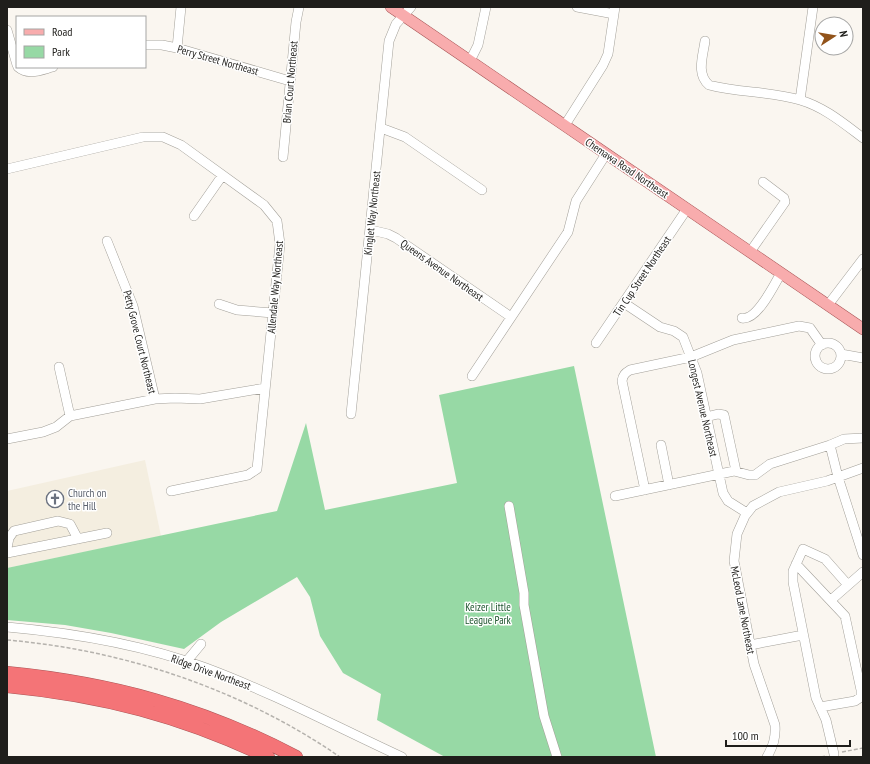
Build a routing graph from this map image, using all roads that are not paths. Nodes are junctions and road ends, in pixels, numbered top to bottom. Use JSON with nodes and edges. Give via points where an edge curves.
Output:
{"nodes":[{"id":1,"x":181,"y":7,"type":"edge"},
{"id":2,"x":300,"y":7,"type":"edge"},
{"id":3,"x":391,"y":7,"type":"edge"},
{"id":4,"x":486,"y":7,"type":"edge"},
{"id":5,"x":577,"y":7,"type":"edge"},
{"id":6,"x":813,"y":7,"type":"edge"},
{"id":7,"x":407,"y":11,"type":"edge"},
{"id":8,"x":614,"y":11,"type":"edge"},
{"id":9,"x":7,"y":30,"type":"edge"},
{"id":10,"x":705,"y":41,"type":"dead end"},
{"id":11,"x":146,"y":45,"type":"edge"},
{"id":12,"x":177,"y":48,"type":"junction"},
{"id":13,"x":16,"y":58,"type":"edge"},
{"id":14,"x":470,"y":61,"type":"junction"},
{"id":15,"x":19,"y":68,"type":"edge"},
{"id":16,"x":49,"y":68,"type":"edge"},
{"id":17,"x":290,"y":80,"type":"junction"},
{"id":18,"x":800,"y":100,"type":"junction"},
{"id":19,"x":565,"y":125,"type":"junction"},
{"id":20,"x":381,"y":128,"type":"junction"},
{"id":21,"x":863,"y":138,"type":"edge"},
{"id":22,"x":606,"y":154,"type":"junction"},
{"id":23,"x":283,"y":157,"type":"dead end"},
{"id":24,"x":7,"y":168,"type":"edge"},
{"id":25,"x":222,"y":176,"type":"junction"},
{"id":26,"x":763,"y":182,"type":"dead end"},
{"id":27,"x":482,"y":190,"type":"dead end"},
{"id":28,"x":687,"y":209,"type":"junction"},
{"id":29,"x":194,"y":216,"type":"dead end"},
{"id":30,"x":370,"y":230,"type":"junction"},
{"id":31,"x":107,"y":241,"type":"dead end"},
{"id":32,"x":750,"y":252,"type":"junction"},
{"id":33,"x":863,"y":259,"type":"edge"},
{"id":34,"x":781,"y":273,"type":"junction"},
{"id":35,"x":624,"y":303,"type":"junction"},
{"id":36,"x":219,"y":304,"type":"dead end"},
{"id":37,"x":828,"y":305,"type":"junction"},
{"id":38,"x":273,"y":313,"type":"junction"},
{"id":39,"x":511,"y":317,"type":"junction"},
{"id":40,"x":742,"y":318,"type":"dead end"},
{"id":41,"x":863,"y":329,"type":"edge"},
{"id":42,"x":596,"y":343,"type":"dead end"},
{"id":43,"x":822,"y":345,"type":"junction"},
{"id":44,"x":840,"y":354,"type":"junction"},
{"id":45,"x":691,"y":358,"type":"junction"},
{"id":46,"x":863,"y":358,"type":"edge"},
{"id":47,"x":59,"y":367,"type":"dead end"},
{"id":48,"x":472,"y":376,"type":"dead end"},
{"id":49,"x":265,"y":388,"type":"junction"},
{"id":50,"x":155,"y":399,"type":"junction"},
{"id":51,"x":351,"y":414,"type":"dead end"},
{"id":52,"x":70,"y":416,"type":"junction"},
{"id":53,"x":706,"y":417,"type":"junction"},
{"id":54,"x":863,"y":438,"type":"edge"},
{"id":55,"x":7,"y":439,"type":"edge"},
{"id":56,"x":661,"y":445,"type":"dead end"},
{"id":57,"x":830,"y":445,"type":"junction"},
{"id":58,"x":863,"y":468,"type":"edge"},
{"id":59,"x":736,"y":471,"type":"junction"},
{"id":60,"x":718,"y":474,"type":"junction"},
{"id":61,"x":838,"y":477,"type":"junction"},
{"id":62,"x":669,"y":485,"type":"junction"},
{"id":63,"x":645,"y":490,"type":"junction"},
{"id":64,"x":172,"y":491,"type":"dead end"},
{"id":65,"x":615,"y":496,"type":"dead end"},
{"id":66,"x":509,"y":506,"type":"dead end"},
{"id":67,"x":747,"y":512,"type":"junction"},
{"id":68,"x":10,"y":532,"type":"edge"},
{"id":69,"x":107,"y":533,"type":"dead end"},
{"id":70,"x":78,"y":539,"type":"junction"},
{"id":71,"x":7,"y":548,"type":"edge"},
{"id":72,"x":7,"y":554,"type":"edge"},
{"id":73,"x":863,"y":555,"type":"edge"},
{"id":74,"x":796,"y":564,"type":"junction"},
{"id":75,"x":863,"y":572,"type":"edge"},
{"id":76,"x":848,"y":585,"type":"junction"},
{"id":77,"x":831,"y":600,"type":"junction"},
{"id":78,"x":7,"y":627,"type":"edge"},
{"id":79,"x":803,"y":635,"type":"junction"},
{"id":80,"x":202,"y":644,"type":"dead end"},
{"id":81,"x":750,"y":645,"type":"junction"},
{"id":82,"x":186,"y":662,"type":"junction"},
{"id":83,"x":7,"y":673,"type":"edge"},
{"id":84,"x":7,"y":686,"type":"edge"},
{"id":85,"x":820,"y":707,"type":"junction"},
{"id":86,"x":834,"y":754,"type":"dead end"},
{"id":87,"x":268,"y":757,"type":"edge"},
{"id":88,"x":296,"y":757,"type":"edge"},
{"id":89,"x":402,"y":757,"type":"edge"},
{"id":90,"x":557,"y":757,"type":"edge"},
{"id":91,"x":767,"y":757,"type":"edge"}],
"edges":[{"from":1,"to":12,"type":"street"},
{"from":2,"to":17,"type":"street","name":"Brian Court Northeast"},
{"from":3,"to":7,"type":"main road","name":"Chemawa Road Northeast"},
{"from":4,"to":14,"type":"street","via":[[478,45]]},
{"from":5,"to":8,"type":"street"},
{"from":6,"to":18,"type":"street"},
{"from":7,"to":14,"type":"main road","name":"Chemawa Road Northeast"},
{"from":7,"to":20,"type":"street","name":"Kinglet Way Northeast","via":[[392,30],[389,41]]},
{"from":8,"to":19,"type":"street","via":[[608,54],[603,66]]},
{"from":9,"to":13,"type":"street"},
{"from":10,"to":18,"type":"street","via":[[701,70],[702,77],[709,85]]},
{"from":11,"to":12,"type":"street","name":"Perry Street Northeast"},
{"from":12,"to":17,"type":"street","name":"Perry Street Northeast"},
{"from":14,"to":19,"type":"main road","name":"Chemawa Road Northeast"},
{"from":15,"to":16,"type":"street","via":[[32,72]]},
{"from":17,"to":23,"type":"street","name":"Brian Court Northeast"},
{"from":18,"to":21,"type":"street","via":[[834,116]]},
{"from":19,"to":22,"type":"main road","name":"Chemawa Road Northeast"},
{"from":20,"to":27,"type":"street","via":[[405,137]]},
{"from":20,"to":30,"type":"street","name":"Kinglet Way Northeast"},
{"from":22,"to":28,"type":"main road","name":"Chemawa Road Northeast"},
{"from":22,"to":39,"type":"street","via":[[576,201],[568,232]]},
{"from":24,"to":25,"type":"street","name":"Allendale Way Northeast","via":[[154,136],[169,139],[180,145]]},
{"from":25,"to":29,"type":"street"},
{"from":25,"to":38,"type":"street","name":"Allendale Way Northeast","via":[[264,205],[277,221],[280,244]]},
{"from":26,"to":32,"type":"street","via":[[784,198],[785,202]]},
{"from":28,"to":32,"type":"main road","name":"Chemawa Road Northeast"},
{"from":28,"to":35,"type":"street","name":"Tin Cup Street Northeast"},
{"from":30,"to":39,"type":"street","name":"Queens Avenue Northeast","via":[[396,238]]},
{"from":30,"to":51,"type":"street","name":"Kinglet Way Northeast"},
{"from":31,"to":50,"type":"street","name":"Petty Grove Court Northeast","via":[[133,306]]},
{"from":32,"to":34,"type":"main road","name":"Chemawa Road Northeast"},
{"from":33,"to":37,"type":"street"},
{"from":34,"to":37,"type":"main road","name":"Chemawa Road Northeast"},
{"from":34,"to":40,"type":"street","via":[[754,315]]},
{"from":35,"to":42,"type":"street","name":"Tin Cup Street Northeast"},
{"from":35,"to":45,"type":"street","name":"Longest Avenue Northeast","via":[[660,327],[679,333]]},
{"from":36,"to":38,"type":"street","via":[[237,310]]},
{"from":37,"to":41,"type":"main road","name":"Chemawa Road Northeast"},
{"from":38,"to":49,"type":"street","name":"Allendale Way Northeast"},
{"from":39,"to":48,"type":"street"},
{"from":43,"to":44,"type":"street","via":[[834,345]]},
{"from":43,"to":44,"type":"street","via":[[815,356],[821,367],[834,368],[839,362]]},
{"from":43,"to":45,"type":"street","via":[[810,328],[799,326],[733,340]]},
{"from":44,"to":46,"type":"street"},
{"from":45,"to":53,"type":"street","name":"Longest Avenue Northeast","via":[[697,373]]},
{"from":45,"to":63,"type":"street","via":[[630,370],[623,376]]},
{"from":47,"to":52,"type":"street"},
{"from":49,"to":50,"type":"street","via":[[200,399]]},
{"from":49,"to":64,"type":"street","name":"Allendale Way Northeast","via":[[257,469],[248,475]]},
{"from":50,"to":52,"type":"street"},
{"from":52,"to":55,"type":"street","via":[[56,427]]},
{"from":53,"to":59,"type":"street","via":[[724,415]]},
{"from":53,"to":60,"type":"street","name":"Longest Avenue Northeast"},
{"from":54,"to":57,"type":"street","via":[[844,439]]},
{"from":56,"to":62,"type":"street"},
{"from":57,"to":59,"type":"street","via":[[770,464],[755,475]]},
{"from":57,"to":61,"type":"street"},
{"from":58,"to":61,"type":"street"},
{"from":59,"to":60,"type":"street"},
{"from":60,"to":62,"type":"street"},
{"from":60,"to":67,"type":"street","name":"Longest Avenue Northeast","via":[[728,501]]},
{"from":61,"to":67,"type":"street","via":[[779,492]]},
{"from":61,"to":73,"type":"street"},
{"from":62,"to":63,"type":"street"},
{"from":63,"to":65,"type":"street"},
{"from":66,"to":90,"type":"street","via":[[544,716]]},
{"from":67,"to":81,"type":"street","name":"McLeod Lane Northeast","via":[[738,534],[734,561]]},
{"from":68,"to":70,"type":"street","via":[[64,521],[70,524]]},
{"from":68,"to":71,"type":"street"},
{"from":69,"to":70,"type":"street"},
{"from":70,"to":72,"type":"street"},
{"from":74,"to":76,"type":"street","via":[[803,549],[820,555]]},
{"from":74,"to":77,"type":"street"},
{"from":74,"to":79,"type":"street","via":[[792,572]]},
{"from":75,"to":76,"type":"street"},
{"from":76,"to":77,"type":"street"},
{"from":77,"to":85,"type":"street","via":[[845,616],[862,694],[855,701]]},
{"from":78,"to":82,"type":"street","name":"Ridge Drive Northeast","via":[[75,634],[149,650]]},
{"from":79,"to":81,"type":"street"},
{"from":79,"to":85,"type":"street"},
{"from":80,"to":82,"type":"street"},
{"from":81,"to":91,"type":"street","name":"McLeod Lane Northeast","via":[[775,725],[776,735]]},
{"from":82,"to":89,"type":"street","name":"Ridge Drive Northeast","via":[[266,693]]},
{"from":83,"to":88,"type":"highway","via":[[80,682],[155,699],[224,723]]},
{"from":84,"to":87,"type":"highway","via":[[70,693],[177,718]]},
{"from":85,"to":86,"type":"street","via":[[826,720]]}]}
